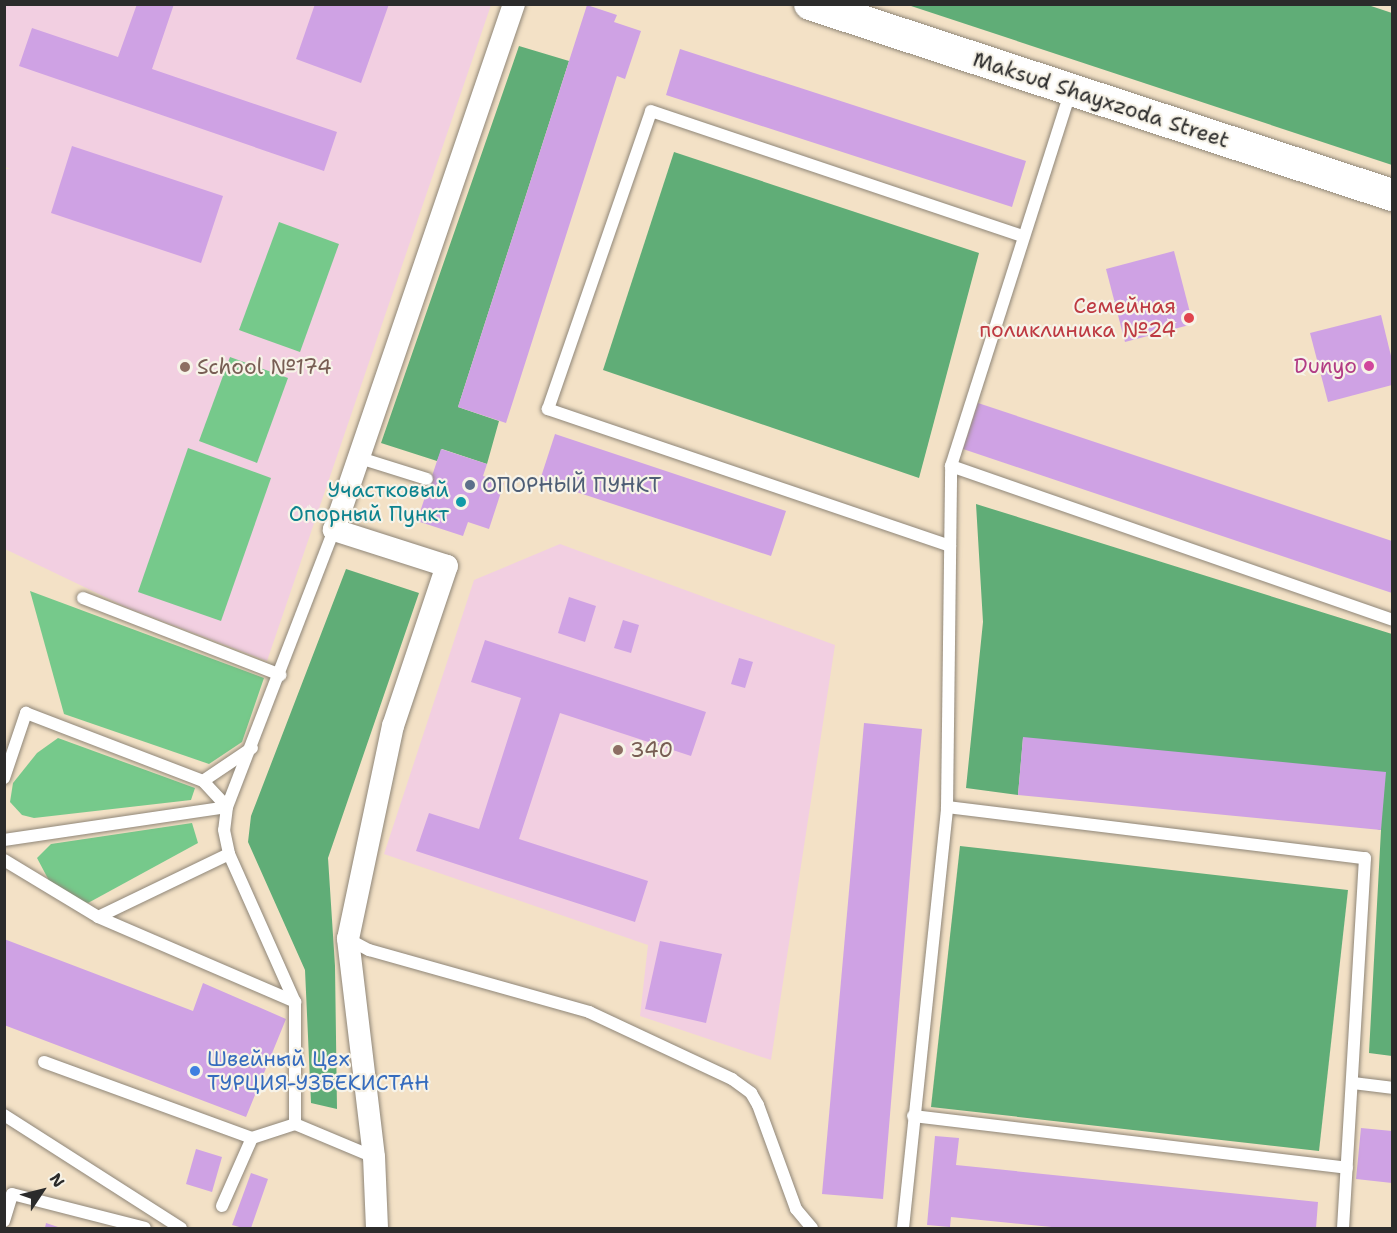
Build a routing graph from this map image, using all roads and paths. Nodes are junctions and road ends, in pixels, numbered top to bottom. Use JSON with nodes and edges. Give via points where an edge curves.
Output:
{"nodes":[{"id":1,"x":514,"y":4,"type":"edge"},
{"id":2,"x":810,"y":4,"type":"edge"},
{"id":3,"x":1071,"y":90,"type":"junction"},
{"id":4,"x":1392,"y":195,"type":"edge"},
{"id":5,"x":1023,"y":236,"type":"junction"},
{"id":6,"x":360,"y":458,"type":"junction"},
{"id":7,"x":951,"y":466,"type":"junction"},
{"id":8,"x":427,"y":479,"type":"dead end"},
{"id":9,"x":334,"y":530,"type":"junction"},
{"id":10,"x":950,"y":546,"type":"junction"},
{"id":11,"x":83,"y":598,"type":"dead end"},
{"id":12,"x":1392,"y":620,"type":"edge"},
{"id":13,"x":280,"y":675,"type":"junction"},
{"id":14,"x":252,"y":747,"type":"junction"},
{"id":15,"x":4,"y":778,"type":"edge"},
{"id":16,"x":203,"y":781,"type":"junction"},
{"id":17,"x":227,"y":807,"type":"junction"},
{"id":18,"x":947,"y":807,"type":"junction"},
{"id":19,"x":4,"y":840,"type":"edge"},
{"id":20,"x":229,"y":854,"type":"junction"},
{"id":21,"x":4,"y":860,"type":"edge"},
{"id":22,"x":98,"y":917,"type":"junction"},
{"id":23,"x":348,"y":939,"type":"junction"},
{"id":24,"x":295,"y":1002,"type":"junction"},
{"id":25,"x":44,"y":1062,"type":"dead end"},
{"id":26,"x":1353,"y":1083,"type":"junction"},
{"id":27,"x":1392,"y":1088,"type":"edge"},
{"id":28,"x":4,"y":1115,"type":"edge"},
{"id":29,"x":913,"y":1116,"type":"junction"},
{"id":30,"x":295,"y":1124,"type":"junction"},
{"id":31,"x":252,"y":1138,"type":"junction"},
{"id":32,"x":374,"y":1157,"type":"junction"},
{"id":33,"x":1347,"y":1168,"type":"junction"},
{"id":34,"x":8,"y":1193,"type":"edge"},
{"id":35,"x":222,"y":1206,"type":"dead end"},
{"id":36,"x":4,"y":1221,"type":"edge"},
{"id":37,"x":174,"y":1226,"type":"edge"},
{"id":38,"x":145,"y":1228,"type":"edge"},
{"id":39,"x":377,"y":1228,"type":"edge"},
{"id":40,"x":812,"y":1228,"type":"edge"},
{"id":41,"x":903,"y":1228,"type":"edge"},
{"id":42,"x":1343,"y":1228,"type":"edge"}],
"edges":[{"from":1,"to":6,"type":"street"},
{"from":2,"to":3,"type":"street","name":"Maksud Shayxzoda Street"},
{"from":3,"to":4,"type":"street","name":"Maksud Shayxzoda Street"},
{"from":3,"to":5,"type":"lane"},
{"from":5,"to":7,"type":"lane"},
{"from":5,"to":10,"type":"lane","via":[[651,111],[548,409]]},
{"from":6,"to":8,"type":"lane"},
{"from":6,"to":9,"type":"street"},
{"from":7,"to":10,"type":"lane"},
{"from":7,"to":12,"type":"lane"},
{"from":9,"to":13,"type":"lane"},
{"from":9,"to":23,"type":"street","via":[[447,566],[393,726]]},
{"from":10,"to":18,"type":"lane"},
{"from":11,"to":13,"type":"lane"},
{"from":13,"to":14,"type":"lane"},
{"from":14,"to":16,"type":"lane"},
{"from":14,"to":17,"type":"lane"},
{"from":15,"to":16,"type":"lane","via":[[26,713]]},
{"from":16,"to":17,"type":"lane"},
{"from":17,"to":19,"type":"lane"},
{"from":17,"to":20,"type":"lane","via":[[224,830]]},
{"from":18,"to":26,"type":"lane","via":[[1365,858]]},
{"from":18,"to":29,"type":"lane"},
{"from":20,"to":22,"type":"lane"},
{"from":20,"to":24,"type":"lane"},
{"from":21,"to":22,"type":"lane"},
{"from":22,"to":24,"type":"lane"},
{"from":23,"to":32,"type":"street"},
{"from":23,"to":40,"type":"lane","via":[[369,950],[589,1012],[732,1079],[751,1093],[758,1105],[796,1209]]},
{"from":24,"to":30,"type":"lane"},
{"from":25,"to":31,"type":"lane"},
{"from":26,"to":27,"type":"lane"},
{"from":26,"to":33,"type":"lane"},
{"from":28,"to":37,"type":"lane"},
{"from":29,"to":33,"type":"lane"},
{"from":29,"to":41,"type":"lane"},
{"from":30,"to":31,"type":"lane"},
{"from":30,"to":32,"type":"lane"},
{"from":31,"to":35,"type":"lane"},
{"from":32,"to":39,"type":"street"},
{"from":33,"to":42,"type":"lane"},
{"from":34,"to":36,"type":"lane"},
{"from":34,"to":38,"type":"lane"}]}
